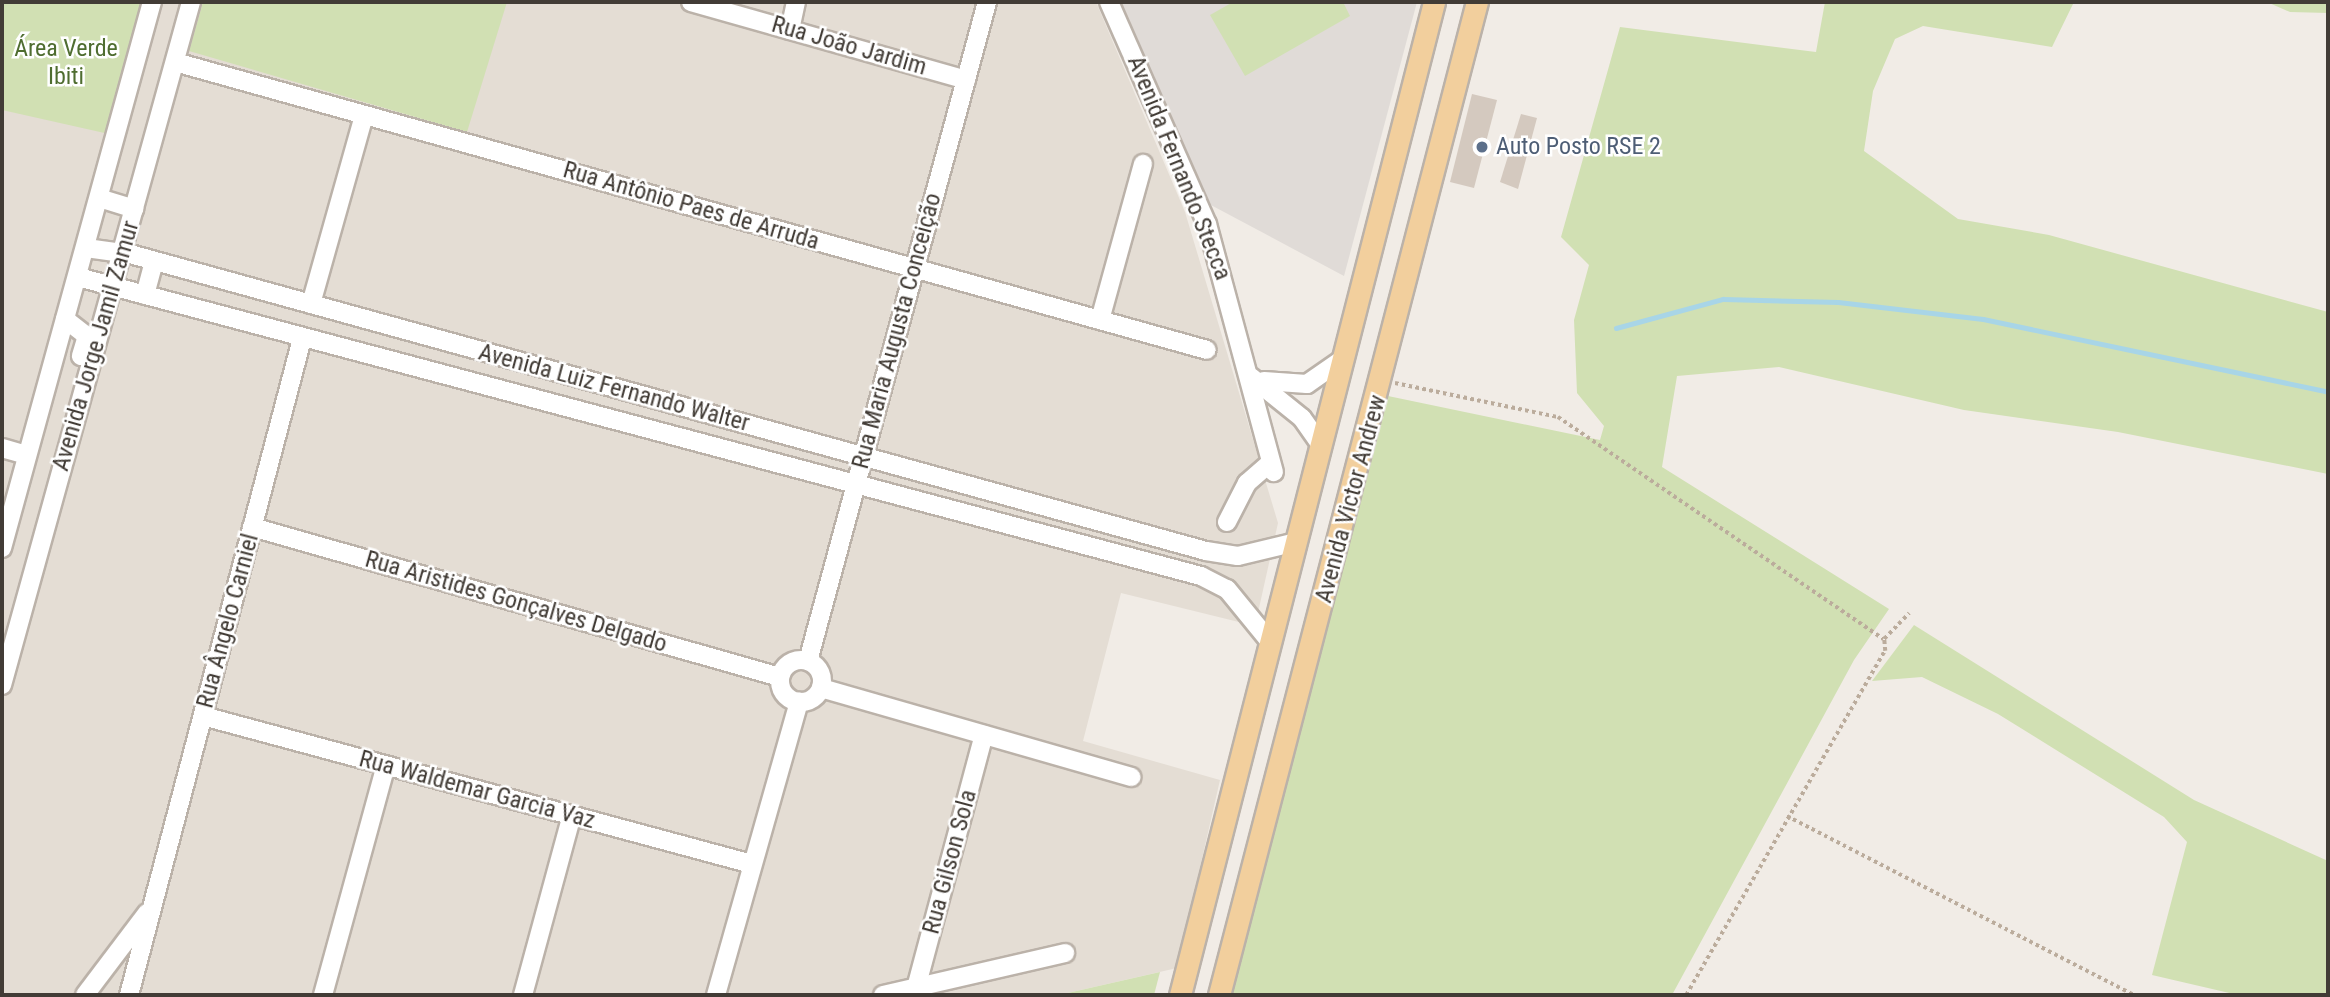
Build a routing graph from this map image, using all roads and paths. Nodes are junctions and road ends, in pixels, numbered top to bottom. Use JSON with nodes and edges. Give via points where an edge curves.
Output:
{"nodes":[{"id":1,"x":152,"y":2,"type":"edge"},
{"id":2,"x":191,"y":2,"type":"edge"},
{"id":3,"x":691,"y":2,"type":"edge"},
{"id":4,"x":796,"y":2,"type":"edge"},
{"id":5,"x":987,"y":2,"type":"edge"},
{"id":6,"x":1110,"y":2,"type":"edge"},
{"id":7,"x":1434,"y":2,"type":"edge"},
{"id":8,"x":1477,"y":2,"type":"edge"},
{"id":9,"x":790,"y":30,"type":"junction"},
{"id":10,"x":175,"y":62,"type":"junction"},
{"id":11,"x":966,"y":79,"type":"junction"},
{"id":12,"x":364,"y":115,"type":"junction"},
{"id":13,"x":1143,"y":164,"type":"dead end"},
{"id":14,"x":99,"y":198,"type":"junction"},
{"id":15,"x":134,"y":209,"type":"junction"},
{"id":16,"x":86,"y":248,"type":"junction"},
{"id":17,"x":124,"y":253,"type":"junction"},
{"id":18,"x":154,"y":261,"type":"junction"},
{"id":19,"x":915,"y":268,"type":"junction"},
{"id":20,"x":78,"y":277,"type":"junction"},
{"id":21,"x":113,"y":286,"type":"junction"},
{"id":22,"x":145,"y":295,"type":"junction"},
{"id":23,"x":311,"y":304,"type":"junction"},
{"id":24,"x":65,"y":319,"type":"junction"},
{"id":25,"x":1100,"y":320,"type":"junction"},
{"id":26,"x":302,"y":338,"type":"junction"},
{"id":27,"x":1207,"y":350,"type":"dead end"},
{"id":28,"x":1340,"y":361,"type":"junction"},
{"id":29,"x":1251,"y":377,"type":"junction"},
{"id":30,"x":1383,"y":381,"type":"junction"},
{"id":31,"x":1321,"y":444,"type":"junction"},
{"id":32,"x":2,"y":448,"type":"edge"},
{"id":33,"x":27,"y":455,"type":"junction"},
{"id":34,"x":863,"y":457,"type":"junction"},
{"id":35,"x":58,"y":483,"type":"junction"},
{"id":36,"x":855,"y":486,"type":"junction"},
{"id":37,"x":1074,"y":516,"type":"junction"},
{"id":38,"x":1227,"y":522,"type":"dead end"},
{"id":39,"x":253,"y":527,"type":"junction"},
{"id":40,"x":1037,"y":535,"type":"junction"},
{"id":41,"x":1296,"y":542,"type":"junction"},
{"id":42,"x":2,"y":548,"type":"edge"},
{"id":43,"x":1909,"y":613,"type":"dead end"},
{"id":44,"x":1884,"y":639,"type":"junction"},
{"id":45,"x":1271,"y":643,"type":"junction"},
{"id":46,"x":808,"y":661,"type":"junction"},
{"id":47,"x":780,"y":677,"type":"junction"},
{"id":48,"x":2,"y":685,"type":"edge"},
{"id":49,"x":821,"y":688,"type":"junction"},
{"id":50,"x":799,"y":701,"type":"junction"},
{"id":51,"x":203,"y":716,"type":"junction"},
{"id":52,"x":984,"y":735,"type":"junction"},
{"id":53,"x":386,"y":765,"type":"junction"},
{"id":54,"x":1131,"y":777,"type":"dead end"},
{"id":55,"x":572,"y":816,"type":"junction"},
{"id":56,"x":1787,"y":816,"type":"junction"},
{"id":57,"x":752,"y":864,"type":"junction"},
{"id":58,"x":153,"y":904,"type":"junction"},
{"id":59,"x":1065,"y":953,"type":"dead end"},
{"id":60,"x":916,"y":988,"type":"junction"},
{"id":61,"x":85,"y":995,"type":"edge"},
{"id":62,"x":129,"y":995,"type":"edge"},
{"id":63,"x":323,"y":995,"type":"edge"},
{"id":64,"x":523,"y":995,"type":"edge"},
{"id":65,"x":716,"y":995,"type":"edge"},
{"id":66,"x":883,"y":995,"type":"edge"},
{"id":67,"x":1180,"y":995,"type":"edge"},
{"id":68,"x":1219,"y":995,"type":"edge"},
{"id":69,"x":1686,"y":995,"type":"edge"},
{"id":70,"x":2134,"y":995,"type":"edge"}],
"edges":[{"from":1,"to":14,"type":"street","name":"Avenida Jorge Jamil Zamur"},
{"from":2,"to":10,"type":"street","name":"Avenida Jorge Jamil Zamur"},
{"from":3,"to":9,"type":"street","name":"Rua João Jardim"},
{"from":4,"to":9,"type":"street"},
{"from":5,"to":11,"type":"street","name":"Rua Maria Augusta Conceição"},
{"from":6,"to":29,"type":"street","name":"Avenida Fernando Stecca","via":[[1207,224]]},
{"from":7,"to":28,"type":"main road","name":"Avenida Victor Andrew"},
{"from":8,"to":30,"type":"main road","name":"Avenida Victor Andrew","via":[[1423,197]]},
{"from":9,"to":11,"type":"street","name":"Rua João Jardim"},
{"from":10,"to":12,"type":"street","name":"Rua Antônio Paes de Arruda"},
{"from":10,"to":15,"type":"street","name":"Avenida Jorge Jamil Zamur"},
{"from":11,"to":19,"type":"street","name":"Rua Maria Augusta Conceição"},
{"from":12,"to":19,"type":"street","name":"Rua Antônio Paes de Arruda"},
{"from":12,"to":23,"type":"street"},
{"from":13,"to":25,"type":"street"},
{"from":14,"to":15,"type":"street","name":"Avenida Jorge Jamil Zamur"},
{"from":14,"to":16,"type":"street","name":"Avenida Jorge Jamil Zamur"},
{"from":15,"to":17,"type":"street","name":"Avenida Jorge Jamil Zamur"},
{"from":16,"to":17,"type":"street","name":"Avenida Luiz Fernando Walter"},
{"from":16,"to":20,"type":"street","name":"Avenida Jorge Jamil Zamur"},
{"from":17,"to":18,"type":"street","name":"Avenida Luiz Fernando Walter"},
{"from":17,"to":21,"type":"street","name":"Avenida Jorge Jamil Zamur"},
{"from":18,"to":22,"type":"street"},
{"from":18,"to":23,"type":"street","name":"Avenida Luiz Fernando Walter"},
{"from":19,"to":25,"type":"street","name":"Rua Antônio Paes de Arruda"},
{"from":19,"to":34,"type":"street","name":"Rua Maria Augusta Conceição"},
{"from":20,"to":21,"type":"street","name":"Avenida Luiz Fernando Walter"},
{"from":20,"to":24,"type":"street","name":"Avenida Jorge Jamil Zamur"},
{"from":21,"to":22,"type":"street","name":"Avenida Luiz Fernando Walter"},
{"from":21,"to":35,"type":"street","name":"Avenida Jorge Jamil Zamur"},
{"from":22,"to":26,"type":"street","name":"Avenida Luiz Fernando Walter"},
{"from":23,"to":34,"type":"street","name":"Avenida Luiz Fernando Walter"},
{"from":24,"to":33,"type":"street","name":"Avenida Jorge Jamil Zamur"},
{"from":24,"to":35,"type":"street","name":"Avenida Jorge Jamil Zamur","via":[[87,336],[61,431]]},
{"from":25,"to":27,"type":"street","name":"Rua Antônio Paes de Arruda"},
{"from":26,"to":36,"type":"street","name":"Avenida Luiz Fernando Walter"},
{"from":26,"to":39,"type":"street","name":"Rua Ângelo Carniel"},
{"from":28,"to":29,"type":"street","via":[[1291,387]]},
{"from":28,"to":31,"type":"main road","name":"Avenida Victor Andrew"},
{"from":29,"to":31,"type":"street","via":[[1302,418]]},
{"from":29,"to":38,"type":"street","name":"Avenida Fernando Stecca","via":[[1272,467],[1247,483]]},
{"from":30,"to":44,"type":"path","via":[[1558,417]]},
{"from":30,"to":68,"type":"main road","name":"Avenida Victor Andrew"},
{"from":31,"to":41,"type":"main road","name":"Avenida Victor Andrew"},
{"from":32,"to":33,"type":"street"},
{"from":33,"to":42,"type":"street","name":"Avenida Jorge Jamil Zamur"},
{"from":34,"to":36,"type":"street","name":"Rua Maria Augusta Conceição"},
{"from":34,"to":37,"type":"street","name":"Avenida Luiz Fernando Walter"},
{"from":35,"to":48,"type":"street","name":"Avenida Jorge Jamil Zamur"},
{"from":36,"to":40,"type":"street","name":"Avenida Luiz Fernando Walter"},
{"from":36,"to":46,"type":"street","name":"Rua Maria Augusta Conceição"},
{"from":37,"to":40,"type":"street","name":"Avenida Luiz Fernando Walter","via":[[1071,530]]},
{"from":37,"to":41,"type":"street","name":"Avenida Luiz Fernando Walter","via":[[1238,556]]},
{"from":39,"to":47,"type":"street","name":"Rua Aristides Gonçalves Delgado"},
{"from":39,"to":51,"type":"street","name":"Rua Ângelo Carniel"},
{"from":40,"to":45,"type":"street","name":"Avenida Luiz Fernando Walter","via":[[1201,576],[1227,589]]},
{"from":41,"to":45,"type":"main road","name":"Avenida Victor Andrew"},
{"from":43,"to":44,"type":"path"},
{"from":44,"to":56,"type":"path","via":[[1885,651]]},
{"from":45,"to":67,"type":"main road","name":"Avenida Victor Andrew"},
{"from":46,"to":47,"type":"street","via":[[794,661]]},
{"from":46,"to":49,"type":"street","via":[[818,669]]},
{"from":47,"to":50,"type":"street","via":[[783,690]]},
{"from":49,"to":50,"type":"street"},
{"from":49,"to":52,"type":"street"},
{"from":50,"to":57,"type":"street"},
{"from":51,"to":53,"type":"street","name":"Rua Waldemar Garcia Vaz"},
{"from":51,"to":58,"type":"street","name":"Rua Ângelo Carniel"},
{"from":52,"to":54,"type":"street"},
{"from":52,"to":60,"type":"street","name":"Rua Gilson Sola"},
{"from":53,"to":55,"type":"street","name":"Rua Waldemar Garcia Vaz"},
{"from":53,"to":63,"type":"street"},
{"from":55,"to":57,"type":"street","name":"Rua Waldemar Garcia Vaz"},
{"from":55,"to":64,"type":"street"},
{"from":56,"to":69,"type":"path"},
{"from":56,"to":70,"type":"path"},
{"from":57,"to":65,"type":"street"},
{"from":58,"to":61,"type":"street","name":"Rua Ângelo Carniel"},
{"from":58,"to":62,"type":"street","name":"Rua Ângelo Carniel"},
{"from":59,"to":60,"type":"street"},
{"from":60,"to":66,"type":"street"}]}
